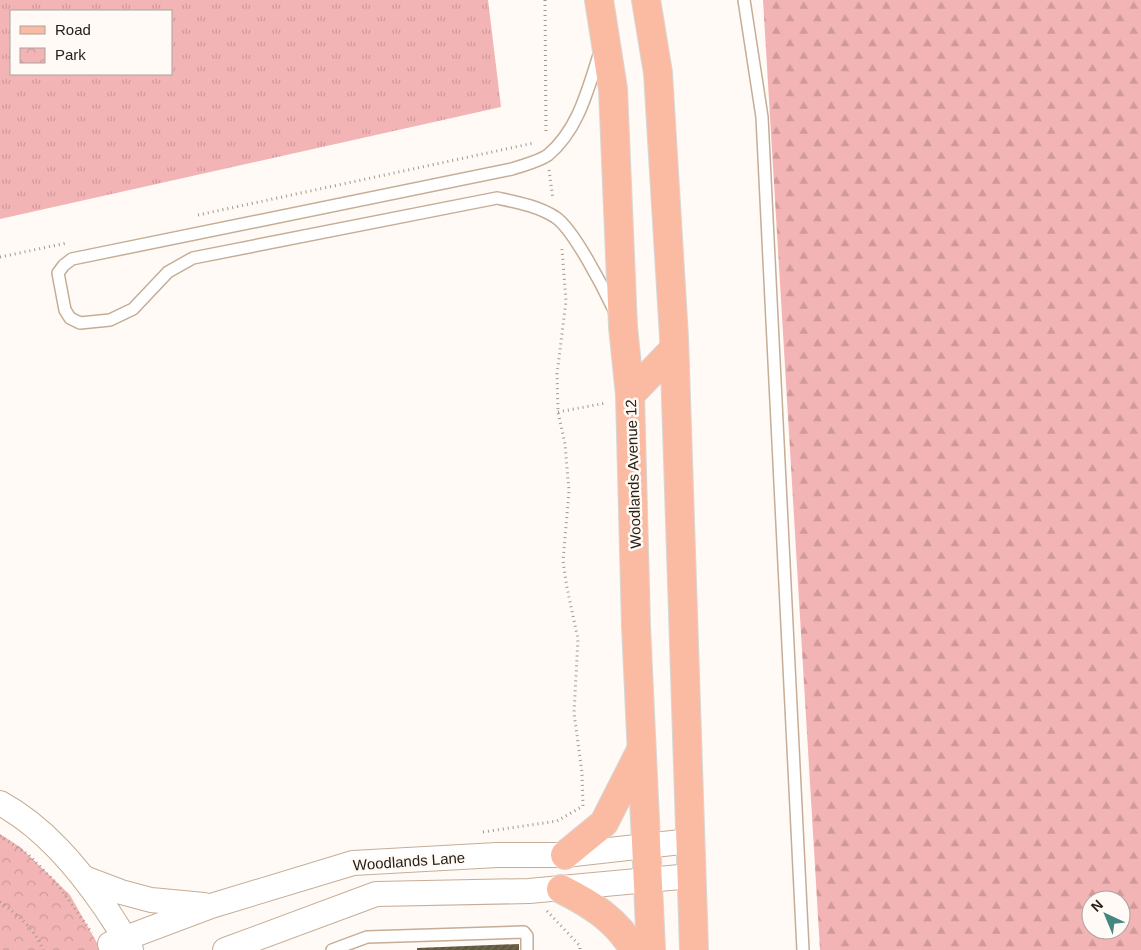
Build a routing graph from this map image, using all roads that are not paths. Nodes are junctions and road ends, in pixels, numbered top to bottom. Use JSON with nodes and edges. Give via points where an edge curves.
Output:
{"nodes":[{"id":1,"x":599,"y":0,"type":"edge"},
{"id":2,"x":646,"y":0,"type":"edge"},
{"id":3,"x":744,"y":0,"type":"edge"},
{"id":4,"x":605,"y":38,"type":"junction"},
{"id":5,"x":623,"y":327,"type":"junction"},
{"id":6,"x":674,"y":349,"type":"junction"},
{"id":7,"x":630,"y":395,"type":"junction"},
{"id":8,"x":642,"y":749,"type":"junction"},
{"id":9,"x":0,"y":803,"type":"edge"},
{"id":10,"x":0,"y":819,"type":"edge"},
{"id":11,"x":690,"y":841,"type":"junction"},
{"id":12,"x":646,"y":846,"type":"junction"},
{"id":13,"x":565,"y":856,"type":"junction"},
{"id":14,"x":691,"y":876,"type":"junction"},
{"id":15,"x":84,"y":878,"type":"junction"},
{"id":16,"x":648,"y":881,"type":"junction"},
{"id":17,"x":561,"y":889,"type":"junction"},
{"id":18,"x":211,"y":906,"type":"junction"},
{"id":19,"x":115,"y":944,"type":"edge"},
{"id":20,"x":225,"y":950,"type":"edge"},
{"id":21,"x":332,"y":950,"type":"edge"},
{"id":22,"x":527,"y":950,"type":"edge"},
{"id":23,"x":634,"y":950,"type":"edge"},
{"id":24,"x":651,"y":950,"type":"edge"},
{"id":25,"x":694,"y":950,"type":"edge"},
{"id":26,"x":803,"y":950,"type":"edge"}],
"edges":[{"from":1,"to":4,"type":"main road","name":"Woodlands Avenue 12"},
{"from":2,"to":6,"type":"main road","via":[[658,73]]},
{"from":3,"to":26,"type":"lane","via":[[762,117]]},
{"from":4,"to":5,"type":"main road","name":"Woodlands Avenue 12","via":[[614,89]]},
{"from":4,"to":5,"type":"lane","via":[[578,117],[547,155],[512,169],[72,260],[58,272],[64,310],[70,318],[80,323],[110,320],[133,309],[168,272],[193,258],[497,198],[523,203],[556,217],[576,242]]},
{"from":5,"to":7,"type":"main road","name":"Woodlands Avenue 12"},
{"from":6,"to":7,"type":"main road"},
{"from":6,"to":11,"type":"main road"},
{"from":7,"to":8,"type":"main road","name":"Woodlands Avenue 12"},
{"from":8,"to":12,"type":"main road","name":"Woodlands Avenue 12"},
{"from":8,"to":13,"type":"main road","via":[[604,822]]},
{"from":9,"to":15,"type":"street","via":[[27,819]]},
{"from":10,"to":19,"type":"street","via":[[56,865]]},
{"from":11,"to":12,"type":"street","name":"Woodlands Lane"},
{"from":11,"to":14,"type":"main road"},
{"from":12,"to":13,"type":"street","name":"Woodlands Lane"},
{"from":12,"to":16,"type":"main road","name":"Woodlands Avenue 12"},
{"from":13,"to":18,"type":"street","name":"Woodlands Lane","via":[[497,855],[353,863]]},
{"from":14,"to":16,"type":"street","name":"Woodlands Lane"},
{"from":14,"to":25,"type":"main road"},
{"from":15,"to":18,"type":"street","via":[[151,900]]},
{"from":15,"to":19,"type":"street"},
{"from":16,"to":17,"type":"street","name":"Woodlands Lane"},
{"from":16,"to":24,"type":"main road","name":"Woodlands Avenue 12"},
{"from":17,"to":20,"type":"street","name":"Woodlands Lane","via":[[376,894]]},
{"from":17,"to":23,"type":"main road","via":[[605,915]]},
{"from":18,"to":19,"type":"street","name":"Woodlands Lane"},
{"from":21,"to":22,"type":"lane","via":[[367,936],[524,932]]}]}
